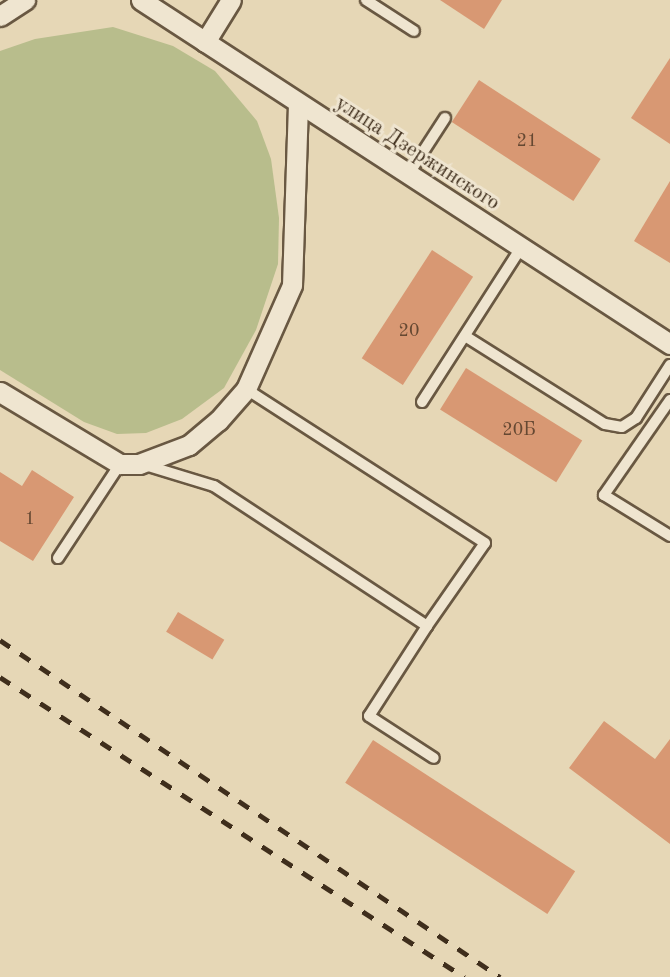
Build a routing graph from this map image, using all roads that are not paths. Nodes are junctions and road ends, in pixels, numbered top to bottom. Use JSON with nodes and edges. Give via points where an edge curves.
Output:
{"nodes":[{"id":1,"x":25,"y":0,"type":"edge"},
{"id":2,"x":141,"y":0,"type":"edge"},
{"id":3,"x":231,"y":0,"type":"edge"},
{"id":4,"x":366,"y":0,"type":"edge"},
{"id":5,"x":0,"y":16,"type":"edge"},
{"id":6,"x":414,"y":31,"type":"dead end"},
{"id":7,"x":205,"y":42,"type":"junction"},
{"id":8,"x":298,"y":104,"type":"junction"},
{"id":9,"x":445,"y":118,"type":"dead end"},
{"id":10,"x":408,"y":175,"type":"junction"},
{"id":11,"x":521,"y":248,"type":"junction"},
{"id":12,"x":465,"y":336,"type":"junction"},
{"id":13,"x":670,"y":344,"type":"edge"},
{"id":14,"x":670,"y":365,"type":"edge"},
{"id":15,"x":246,"y":389,"type":"junction"},
{"id":16,"x":0,"y":392,"type":"edge"},
{"id":17,"x":670,"y":400,"type":"edge"},
{"id":18,"x":422,"y":402,"type":"dead end"},
{"id":19,"x":129,"y":464,"type":"junction"},
{"id":20,"x":670,"y":536,"type":"edge"},
{"id":21,"x":58,"y":558,"type":"dead end"},
{"id":22,"x":427,"y":626,"type":"junction"},
{"id":23,"x":433,"y":758,"type":"dead end"}],
"edges":[{"from":1,"to":5,"type":"street"},
{"from":2,"to":7,"type":"street","name":"улица Дзержинского"},
{"from":3,"to":7,"type":"street"},
{"from":4,"to":6,"type":"lane"},
{"from":7,"to":8,"type":"street","name":"улица Дзержинского"},
{"from":8,"to":10,"type":"street","name":"улица Дзержинского"},
{"from":8,"to":15,"type":"street","via":[[292,285]]},
{"from":9,"to":10,"type":"lane"},
{"from":10,"to":11,"type":"street","name":"улица Дзержинского"},
{"from":11,"to":12,"type":"lane"},
{"from":11,"to":13,"type":"street","name":"улица Дзержинского"},
{"from":12,"to":14,"type":"lane","via":[[605,424],[622,427],[636,418]]},
{"from":12,"to":18,"type":"lane"},
{"from":15,"to":19,"type":"street","via":[[189,445]]},
{"from":15,"to":22,"type":"lane","via":[[485,543]]},
{"from":16,"to":19,"type":"street"},
{"from":17,"to":20,"type":"lane","via":[[604,495]]},
{"from":19,"to":21,"type":"lane"},
{"from":19,"to":22,"type":"lane","via":[[214,485]]},
{"from":22,"to":23,"type":"lane","via":[[369,716]]}]}
